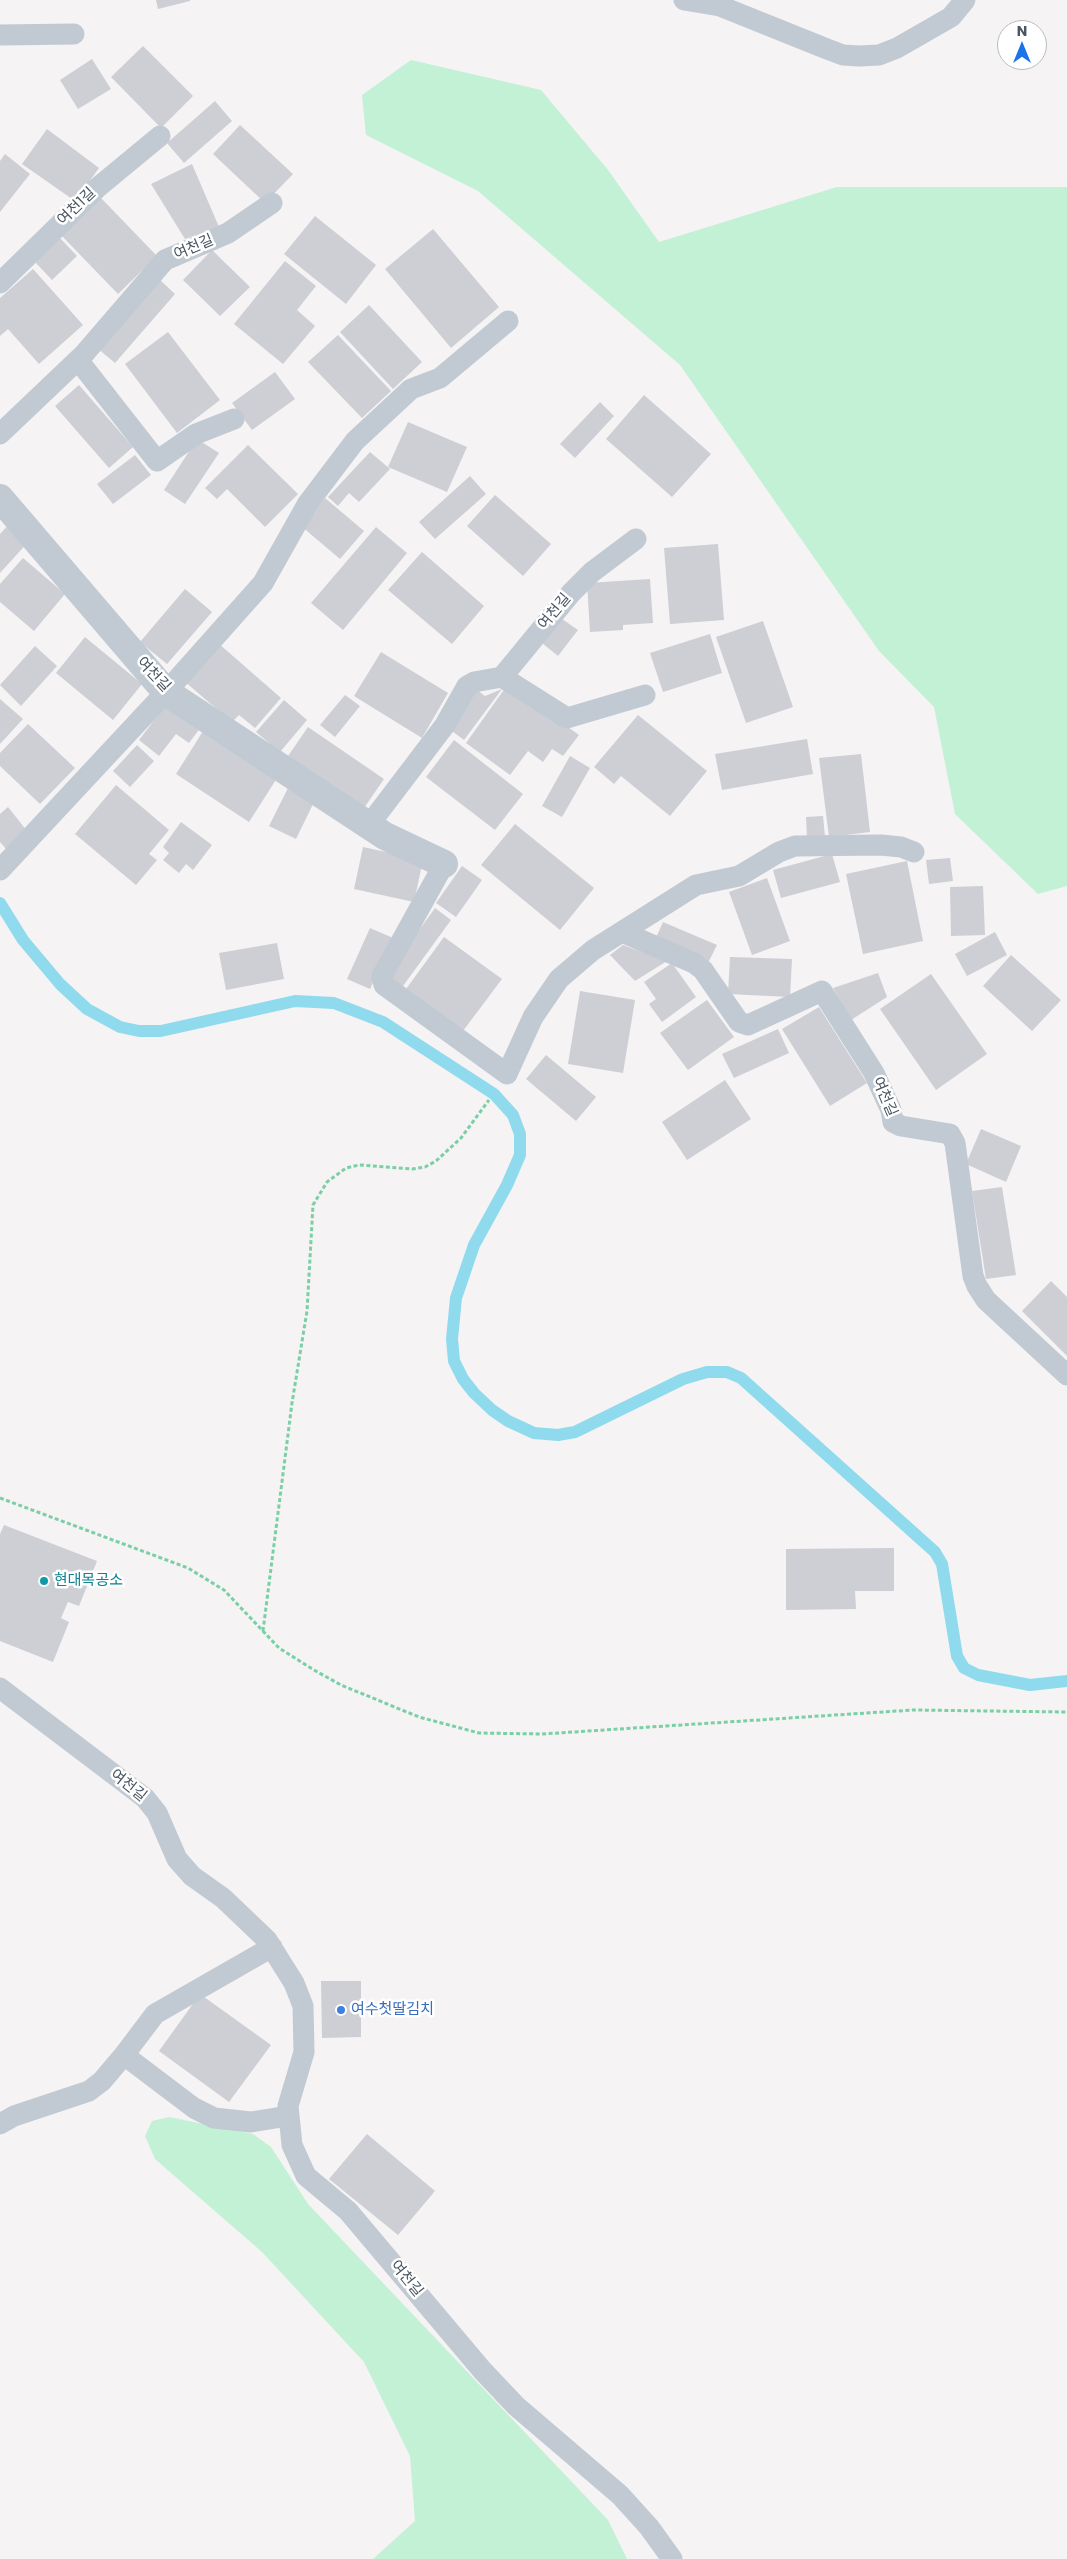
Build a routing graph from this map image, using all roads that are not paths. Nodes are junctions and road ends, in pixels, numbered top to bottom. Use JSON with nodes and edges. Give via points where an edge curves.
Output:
{"nodes":[{"id":1,"x":684,"y":0,"type":"edge"},
{"id":2,"x":966,"y":0,"type":"edge"},
{"id":3,"x":74,"y":34,"type":"dead end"},
{"id":4,"x":0,"y":35,"type":"edge"},
{"id":5,"x":160,"y":136,"type":"dead end"},
{"id":6,"x":272,"y":203,"type":"dead end"},
{"id":7,"x":0,"y":283,"type":"edge"},
{"id":8,"x":508,"y":321,"type":"dead end"},
{"id":9,"x":78,"y":360,"type":"junction"},
{"id":10,"x":234,"y":419,"type":"dead end"},
{"id":11,"x":0,"y":434,"type":"edge"},
{"id":12,"x":0,"y":498,"type":"edge"},
{"id":13,"x":636,"y":539,"type":"dead end"},
{"id":14,"x":502,"y":677,"type":"junction"},
{"id":15,"x":166,"y":692,"type":"junction"},
{"id":16,"x":645,"y":695,"type":"dead end"},
{"id":17,"x":369,"y":825,"type":"junction"},
{"id":18,"x":914,"y":852,"type":"dead end"},
{"id":19,"x":444,"y":864,"type":"joint"},
{"id":20,"x":4,"y":866,"type":"edge"},
{"id":21,"x":622,"y":932,"type":"junction"},
{"id":22,"x":1067,"y":1375,"type":"edge"},
{"id":23,"x":0,"y":1688,"type":"edge"},
{"id":24,"x":272,"y":1947,"type":"junction"},
{"id":25,"x":124,"y":2055,"type":"junction"},
{"id":26,"x":288,"y":2116,"type":"junction"},
{"id":27,"x":0,"y":2124,"type":"edge"},
{"id":28,"x":672,"y":2559,"type":"edge"}],
"edges":[{"from":1,"to":2,"type":"lane","via":[[720,6],[843,55],[859,56],[879,55],[897,48],[951,16]]},
{"from":3,"to":4,"type":"lane"},
{"from":5,"to":7,"type":"lane","name":"여천1길","via":[[97,188]]},
{"from":6,"to":9,"type":"lane","name":"여천길","via":[[228,233],[165,260]]},
{"from":8,"to":15,"type":"lane","via":[[440,378],[411,389],[355,441],[308,503],[263,582]]},
{"from":9,"to":10,"type":"lane","via":[[157,461],[196,434]]},
{"from":9,"to":11,"type":"lane","name":"여천길"},
{"from":12,"to":15,"type":"street","name":"여천길"},
{"from":13,"to":14,"type":"lane","name":"여천길","via":[[592,572],[571,593]]},
{"from":14,"to":16,"type":"lane","via":[[567,718]]},
{"from":14,"to":17,"type":"lane","via":[[467,686],[445,724]]},
{"from":15,"to":17,"type":"street","name":"여천길"},
{"from":15,"to":20,"type":"lane"},
{"from":17,"to":19,"type":"street","name":"여천길"},
{"from":18,"to":21,"type":"lane","via":[[881,845],[795,846],[739,876],[696,885]]},
{"from":19,"to":21,"type":"lane","via":[[382,976],[384,985],[507,1074],[533,1017],[559,979],[575,963]]},
{"from":21,"to":22,"type":"lane","name":"여천길","via":[[694,963],[703,970],[739,1022],[748,1024],[822,991],[874,1073],[893,1122],[950,1134],[955,1143],[977,1286],[986,1300]]},
{"from":23,"to":24,"type":"lane","name":"여천길","via":[[145,1798],[157,1813],[177,1859],[192,1876],[223,1898]]},
{"from":24,"to":25,"type":"lane","via":[[155,2014]]},
{"from":24,"to":26,"type":"lane","name":"여천길","via":[[294,1983],[303,2006],[304,2052]]},
{"from":25,"to":26,"type":"lane","via":[[194,2108],[214,2118],[251,2122]]},
{"from":25,"to":27,"type":"lane","via":[[89,2091],[14,2116]]},
{"from":26,"to":28,"type":"lane","name":"여천길","via":[[292,2145],[306,2176],[348,2210],[470,2356],[510,2399],[620,2495]]}]}
